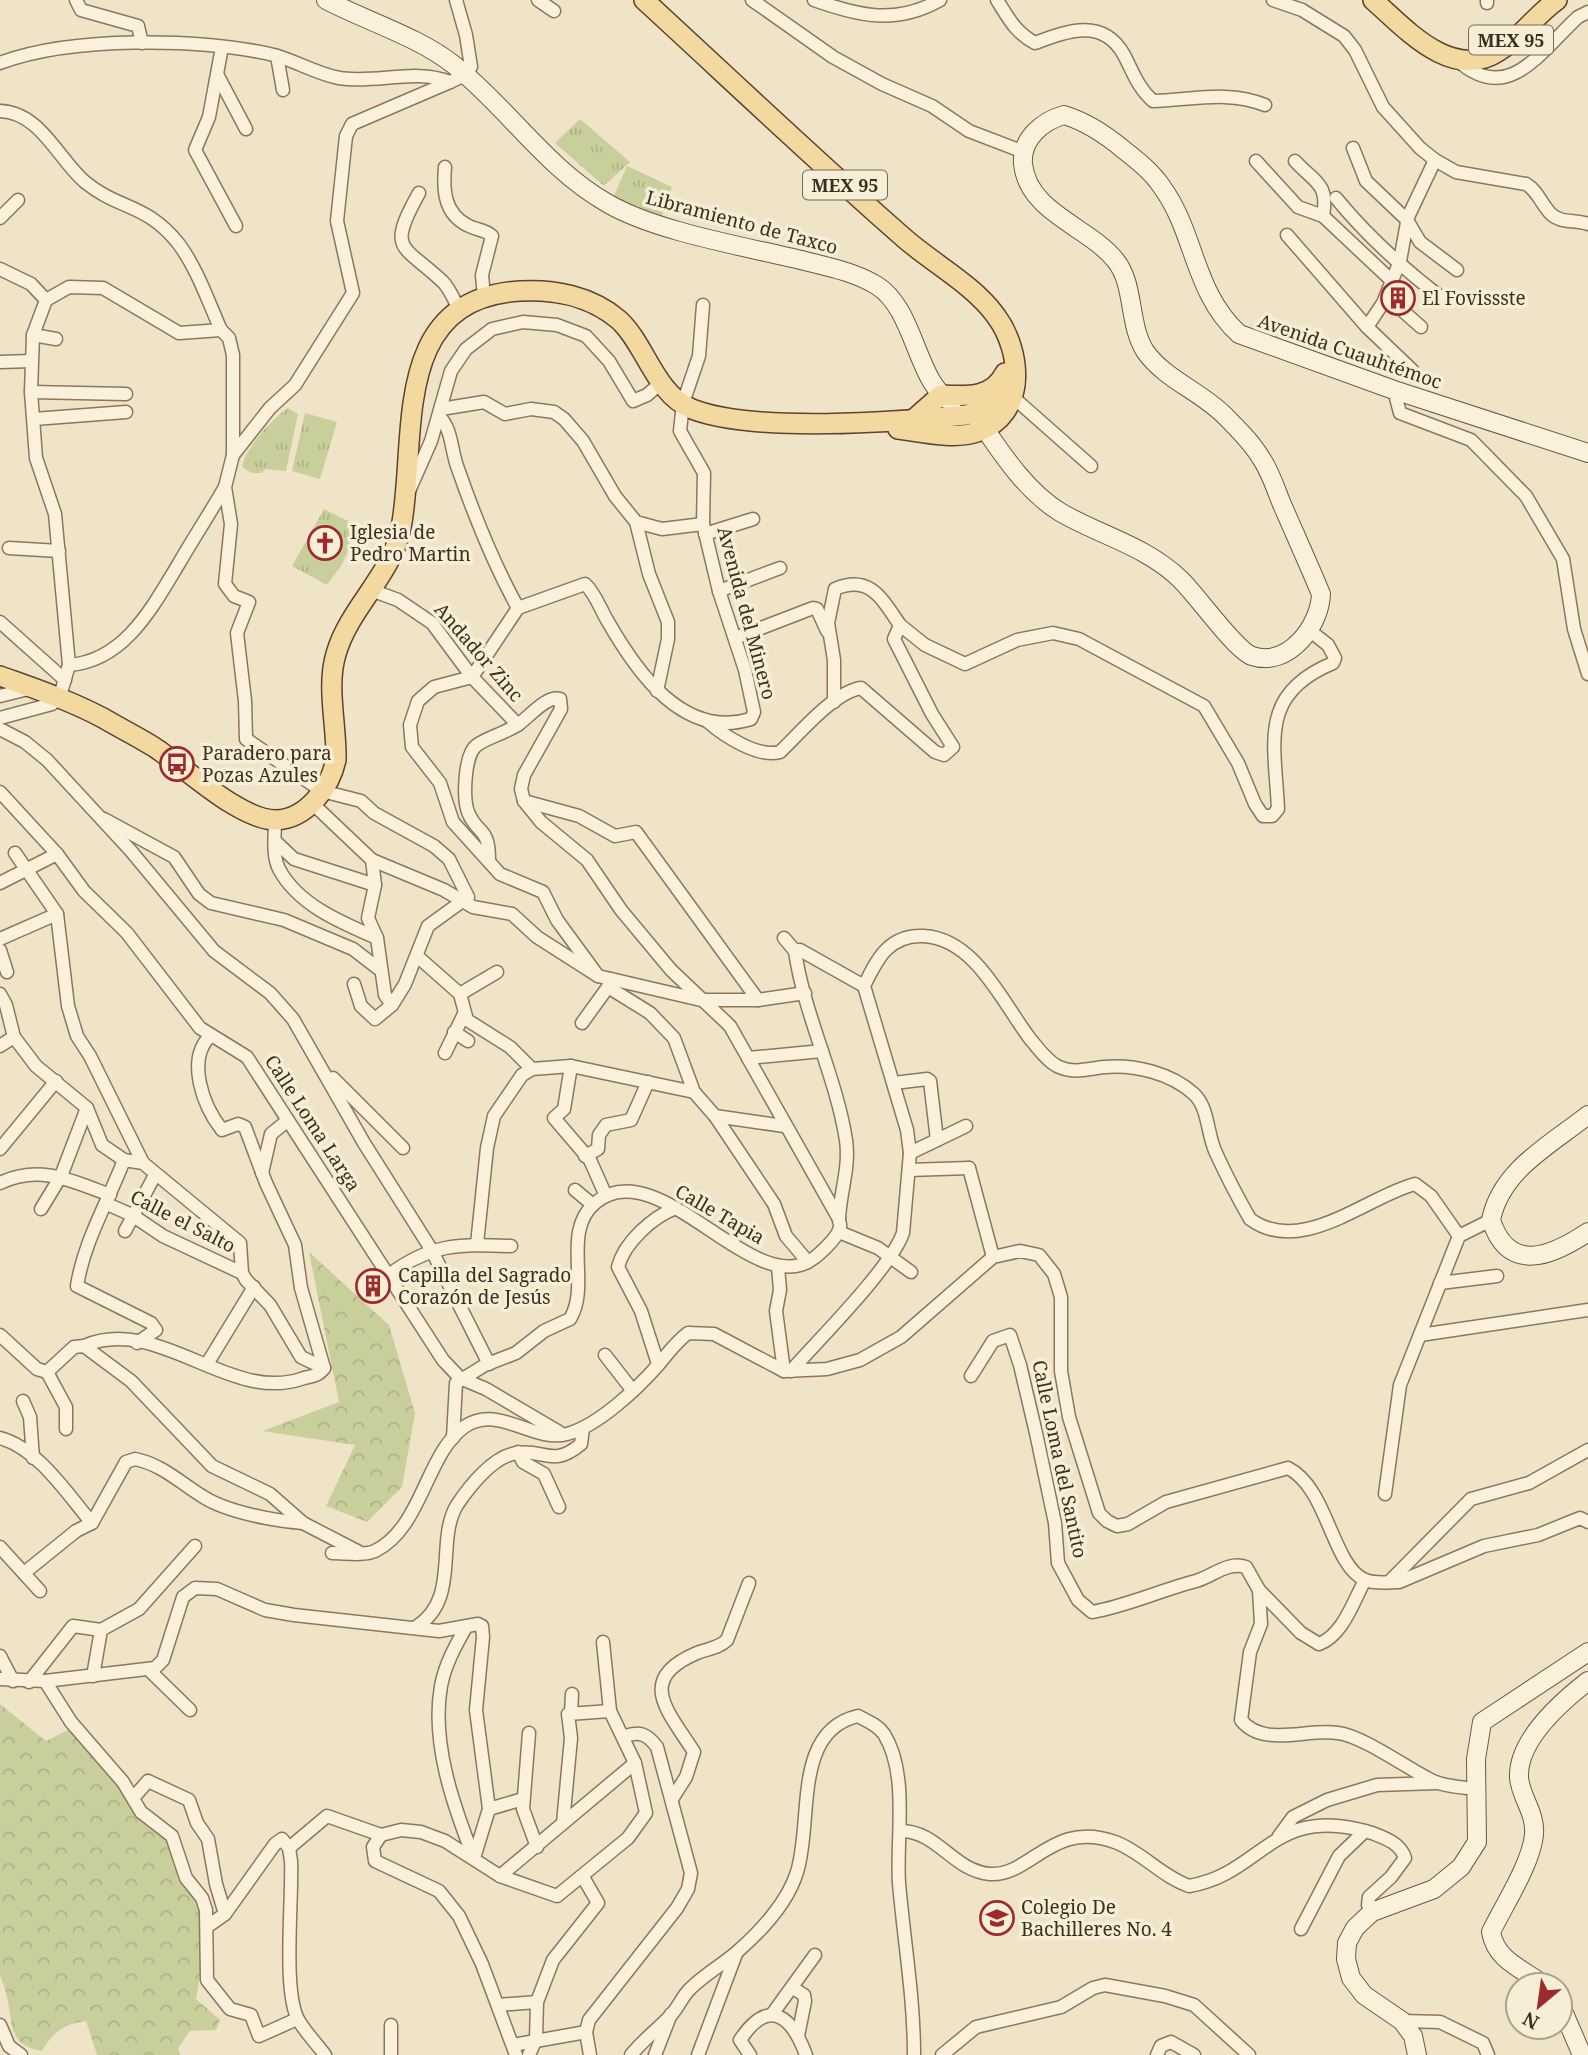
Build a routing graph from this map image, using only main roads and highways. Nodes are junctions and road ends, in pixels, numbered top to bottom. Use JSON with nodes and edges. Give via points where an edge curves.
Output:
{"nodes":[{"id":1,"x":326,"y":0,"type":"edge"},
{"id":2,"x":644,"y":0,"type":"edge"},
{"id":3,"x":1373,"y":0,"type":"edge"},
{"id":4,"x":1557,"y":0,"type":"edge"},
{"id":5,"x":1012,"y":349,"type":"junction"},
{"id":6,"x":941,"y":395,"type":"junction"},
{"id":7,"x":915,"y":418,"type":"junction"},
{"id":8,"x":980,"y":421,"type":"junction"},
{"id":9,"x":845,"y":422,"type":"junction"},
{"id":10,"x":1588,"y":453,"type":"edge"},
{"id":11,"x":0,"y":676,"type":"edge"},
{"id":12,"x":1588,"y":1115,"type":"edge"},
{"id":13,"x":1588,"y":1232,"type":"edge"},
{"id":14,"x":1588,"y":1652,"type":"edge"},
{"id":15,"x":1588,"y":1681,"type":"edge"},
{"id":16,"x":1522,"y":1971,"type":"edge"},
{"id":17,"x":1574,"y":2036,"type":"edge"},
{"id":18,"x":1417,"y":2055,"type":"edge"},
{"id":19,"x":1582,"y":2055,"type":"edge"}],
"edges":[{"from":1,"to":6,"type":"main road","name":"Libramiento de Taxco","via":[[420,44],[607,204],[672,227],[847,272],[877,285],[896,305]]},
{"from":2,"to":5,"type":"main road","number":"MEX 95","via":[[905,239],[988,307],[1005,329]]},
{"from":3,"to":4,"type":"main road","number":"MEX 95","via":[[1432,50],[1457,60],[1480,60],[1500,51]]},
{"from":5,"to":6,"type":"main road","via":[[1008,368],[996,387],[968,397]]},
{"from":5,"to":8,"type":"main road","number":"MEX 95","via":[[1015,391],[1004,412]]},
{"from":6,"to":7,"type":"main road"},
{"from":6,"to":8,"type":"main road"},
{"from":7,"to":8,"type":"main road"},
{"from":7,"to":9,"type":"main road"},
{"from":8,"to":9,"type":"main road","via":[[960,434]]},
{"from":8,"to":10,"type":"main road","name":"Avenida Cuauhtémoc","via":[[1038,495],[1059,511],[1154,557],[1194,593],[1243,652],[1265,659],[1282,654],[1309,630],[1321,610],[1321,594],[1262,458],[1224,415],[1147,353],[1136,335],[1118,263],[1046,205],[1028,182],[1024,152],[1034,131],[1064,115],[1106,135],[1164,189],[1209,299],[1239,334]]},
{"from":9,"to":11,"type":"main road","via":[[708,414],[682,403],[619,320],[585,300],[537,290],[484,296],[460,311],[432,341],[412,396],[406,497],[398,541],[345,631],[335,657],[336,760],[317,798],[275,820],[248,812],[62,688],[32,688]]},
{"from":12,"to":13,"type":"main road","via":[[1511,1175],[1491,1220],[1505,1246],[1537,1257],[1552,1254]]},
{"from":14,"to":18,"type":"main road","via":[[1482,1722],[1477,1741],[1478,1830],[1461,1867],[1434,1889],[1372,1912],[1347,1943],[1349,1968],[1364,1995],[1402,2021],[1413,2036]]},
{"from":15,"to":16,"type":"main road","via":[[1549,1714],[1521,1762],[1519,1780],[1534,1819],[1534,1836],[1491,1932],[1493,1946]]},
{"from":17,"to":19,"type":"main road"}]}
